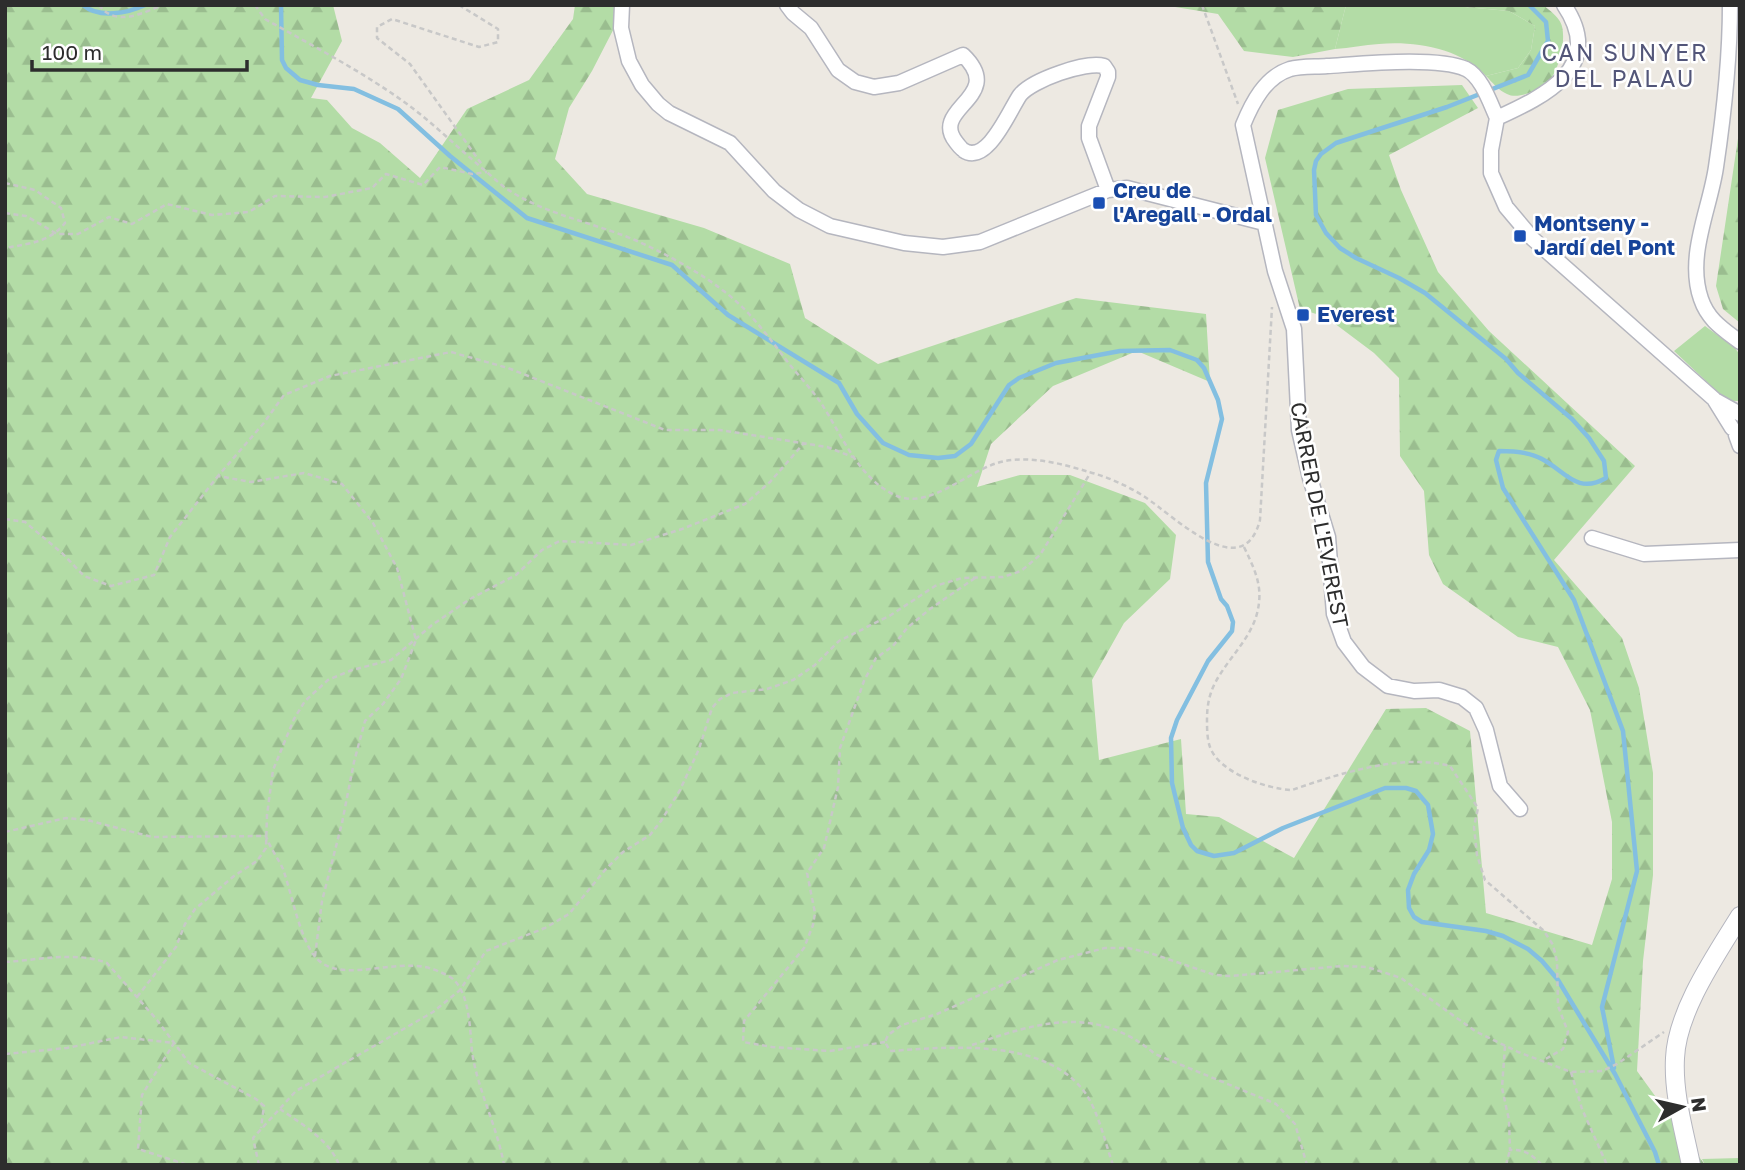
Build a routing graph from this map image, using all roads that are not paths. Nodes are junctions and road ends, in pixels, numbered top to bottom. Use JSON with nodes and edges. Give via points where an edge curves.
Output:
{"nodes":[{"id":1,"x":622,"y":5,"type":"edge"},
{"id":2,"x":787,"y":5,"type":"edge"},
{"id":3,"x":1564,"y":5,"type":"edge"},
{"id":4,"x":1730,"y":6,"type":"edge"},
{"id":5,"x":1497,"y":118,"type":"junction"},
{"id":6,"x":1108,"y":190,"type":"junction"},
{"id":7,"x":1265,"y":223,"type":"junction"},
{"id":8,"x":1740,"y":342,"type":"edge"},
{"id":9,"x":1738,"y":427,"type":"edge"},
{"id":10,"x":1592,"y":538,"type":"dead end"},
{"id":11,"x":1740,"y":550,"type":"edge"},
{"id":12,"x":1520,"y":809,"type":"dead end"},
{"id":13,"x":1740,"y":916,"type":"edge"},
{"id":14,"x":1691,"y":1165,"type":"edge"}],
"edges":[{"from":1,"to":6,"type":"street","via":[[621,28],[629,61],[657,104],[730,143],[774,191],[830,226],[943,247],[980,242]]},
{"from":2,"to":6,"type":"street","via":[[811,28],[838,71],[855,82],[874,87],[899,83],[963,55],[974,65],[978,80],[976,89],[950,120],[949,130],[962,150],[971,153],[992,141],[1020,94],[1034,82],[1092,64],[1104,66],[1108,77],[1089,126],[1089,138]]},
{"from":3,"to":5,"type":"street","via":[[1573,21],[1574,66],[1535,100]]},
{"from":4,"to":8,"type":"street","via":[[1727,85],[1696,274],[1710,319]]},
{"from":5,"to":7,"type":"street","name":"CARRER DE L'EVEREST","via":[[1480,84],[1467,70],[1443,64],[1384,62],[1290,69],[1263,88],[1243,125]]},
{"from":5,"to":9,"type":"street","via":[[1491,173],[1506,207],[1533,239],[1714,399],[1728,406]]},
{"from":6,"to":7,"type":"street","via":[[1127,188]]},
{"from":7,"to":12,"type":"street","name":"CARRER DE L'EVEREST","via":[[1294,329],[1299,430],[1328,537],[1334,614],[1344,642],[1363,667],[1388,686],[1440,690],[1462,697],[1476,708],[1500,786]]},
{"from":10,"to":11,"type":"street","via":[[1644,554]]},
{"from":13,"to":14,"type":"street","via":[[1693,999],[1675,1056],[1676,1094]]}]}
